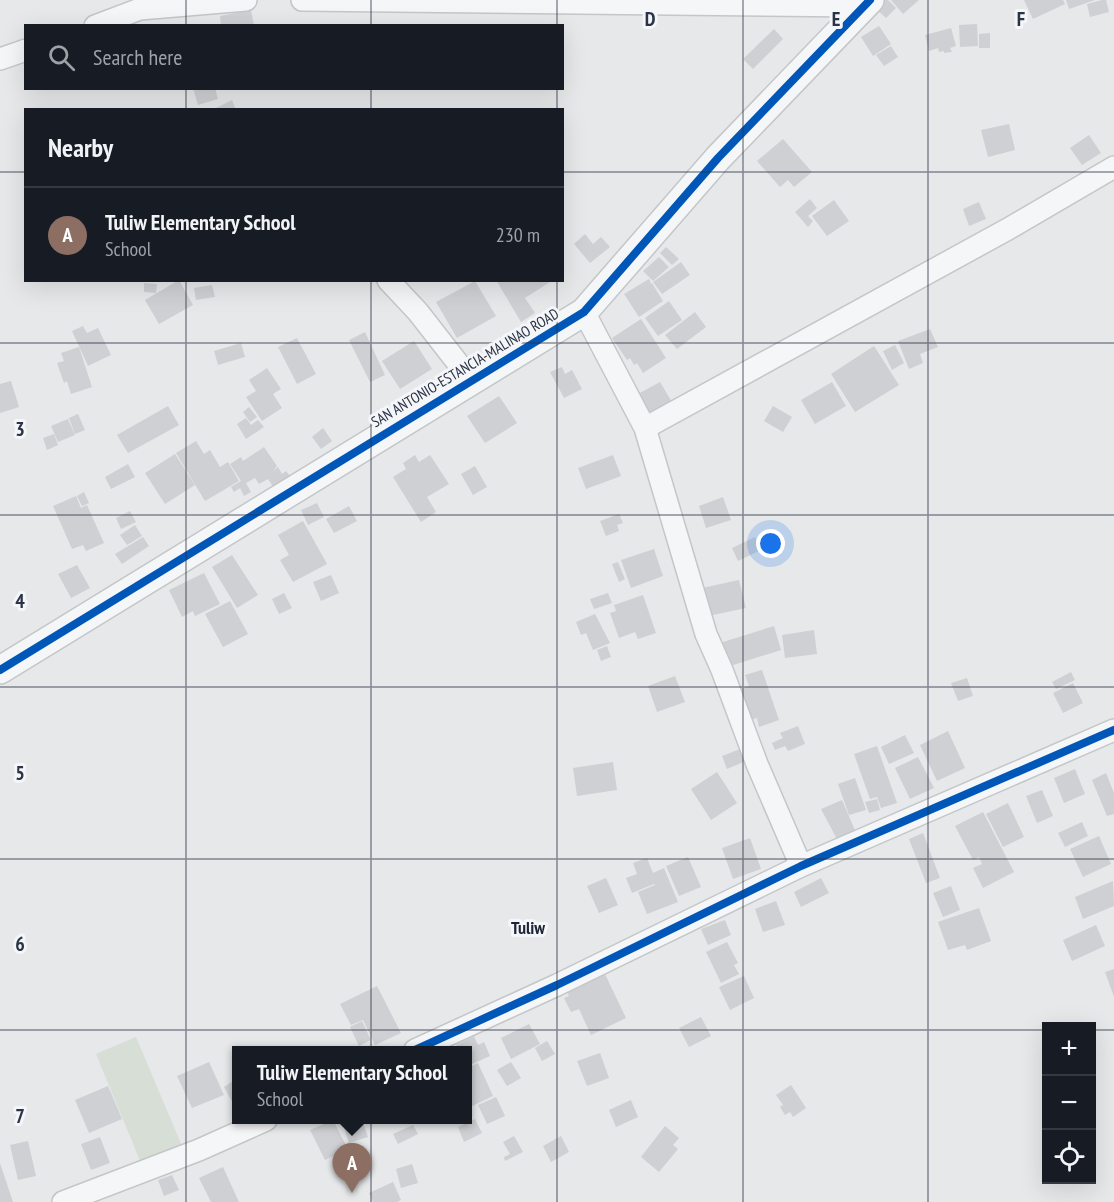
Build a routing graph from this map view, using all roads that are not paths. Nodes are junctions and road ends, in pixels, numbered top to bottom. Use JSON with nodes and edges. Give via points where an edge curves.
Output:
{"nodes":[{"id":1,"x":246,"y":0,"type":"edge"},
{"id":2,"x":302,"y":0,"type":"edge"},
{"id":3,"x":867,"y":3,"type":"edge"},
{"id":4,"x":100,"y":24,"type":"edge"},
{"id":5,"x":24,"y":51,"type":"edge"},
{"id":6,"x":0,"y":59,"type":"edge"},
{"id":7,"x":1114,"y":167,"type":"edge"},
{"id":8,"x":390,"y":282,"type":"edge"},
{"id":9,"x":584,"y":312,"type":"junction"},
{"id":10,"x":471,"y":380,"type":"junction"},
{"id":11,"x":645,"y":428,"type":"junction"},
{"id":12,"x":0,"y":670,"type":"edge"},
{"id":13,"x":1114,"y":730,"type":"edge"},
{"id":14,"x":801,"y":866,"type":"junction"},
{"id":15,"x":424,"y":1046,"type":"edge"},
{"id":16,"x":255,"y":1124,"type":"edge"},
{"id":17,"x":63,"y":1202,"type":"edge"}],
"edges":[{"from":1,"to":4,"type":"street","via":[[140,9]]},
{"from":2,"to":3,"type":"street"},
{"from":3,"to":9,"type":"street","name":"SAN ANTONIO-ESTANCIA-MALINAO ROAD","via":[[718,158]]},
{"from":5,"to":6,"type":"street"},
{"from":7,"to":11,"type":"street"},
{"from":8,"to":10,"type":"street"},
{"from":9,"to":10,"type":"street","name":"SAN ANTONIO-ESTANCIA-MALINAO ROAD"},
{"from":9,"to":11,"type":"street"},
{"from":10,"to":12,"type":"street","name":"SAN ANTONIO-ESTANCIA-MALINAO ROAD"},
{"from":11,"to":14,"type":"street","via":[[706,634]]},
{"from":13,"to":14,"type":"street"},
{"from":14,"to":15,"type":"street"},
{"from":16,"to":17,"type":"street","via":[[200,1150]]}]}
